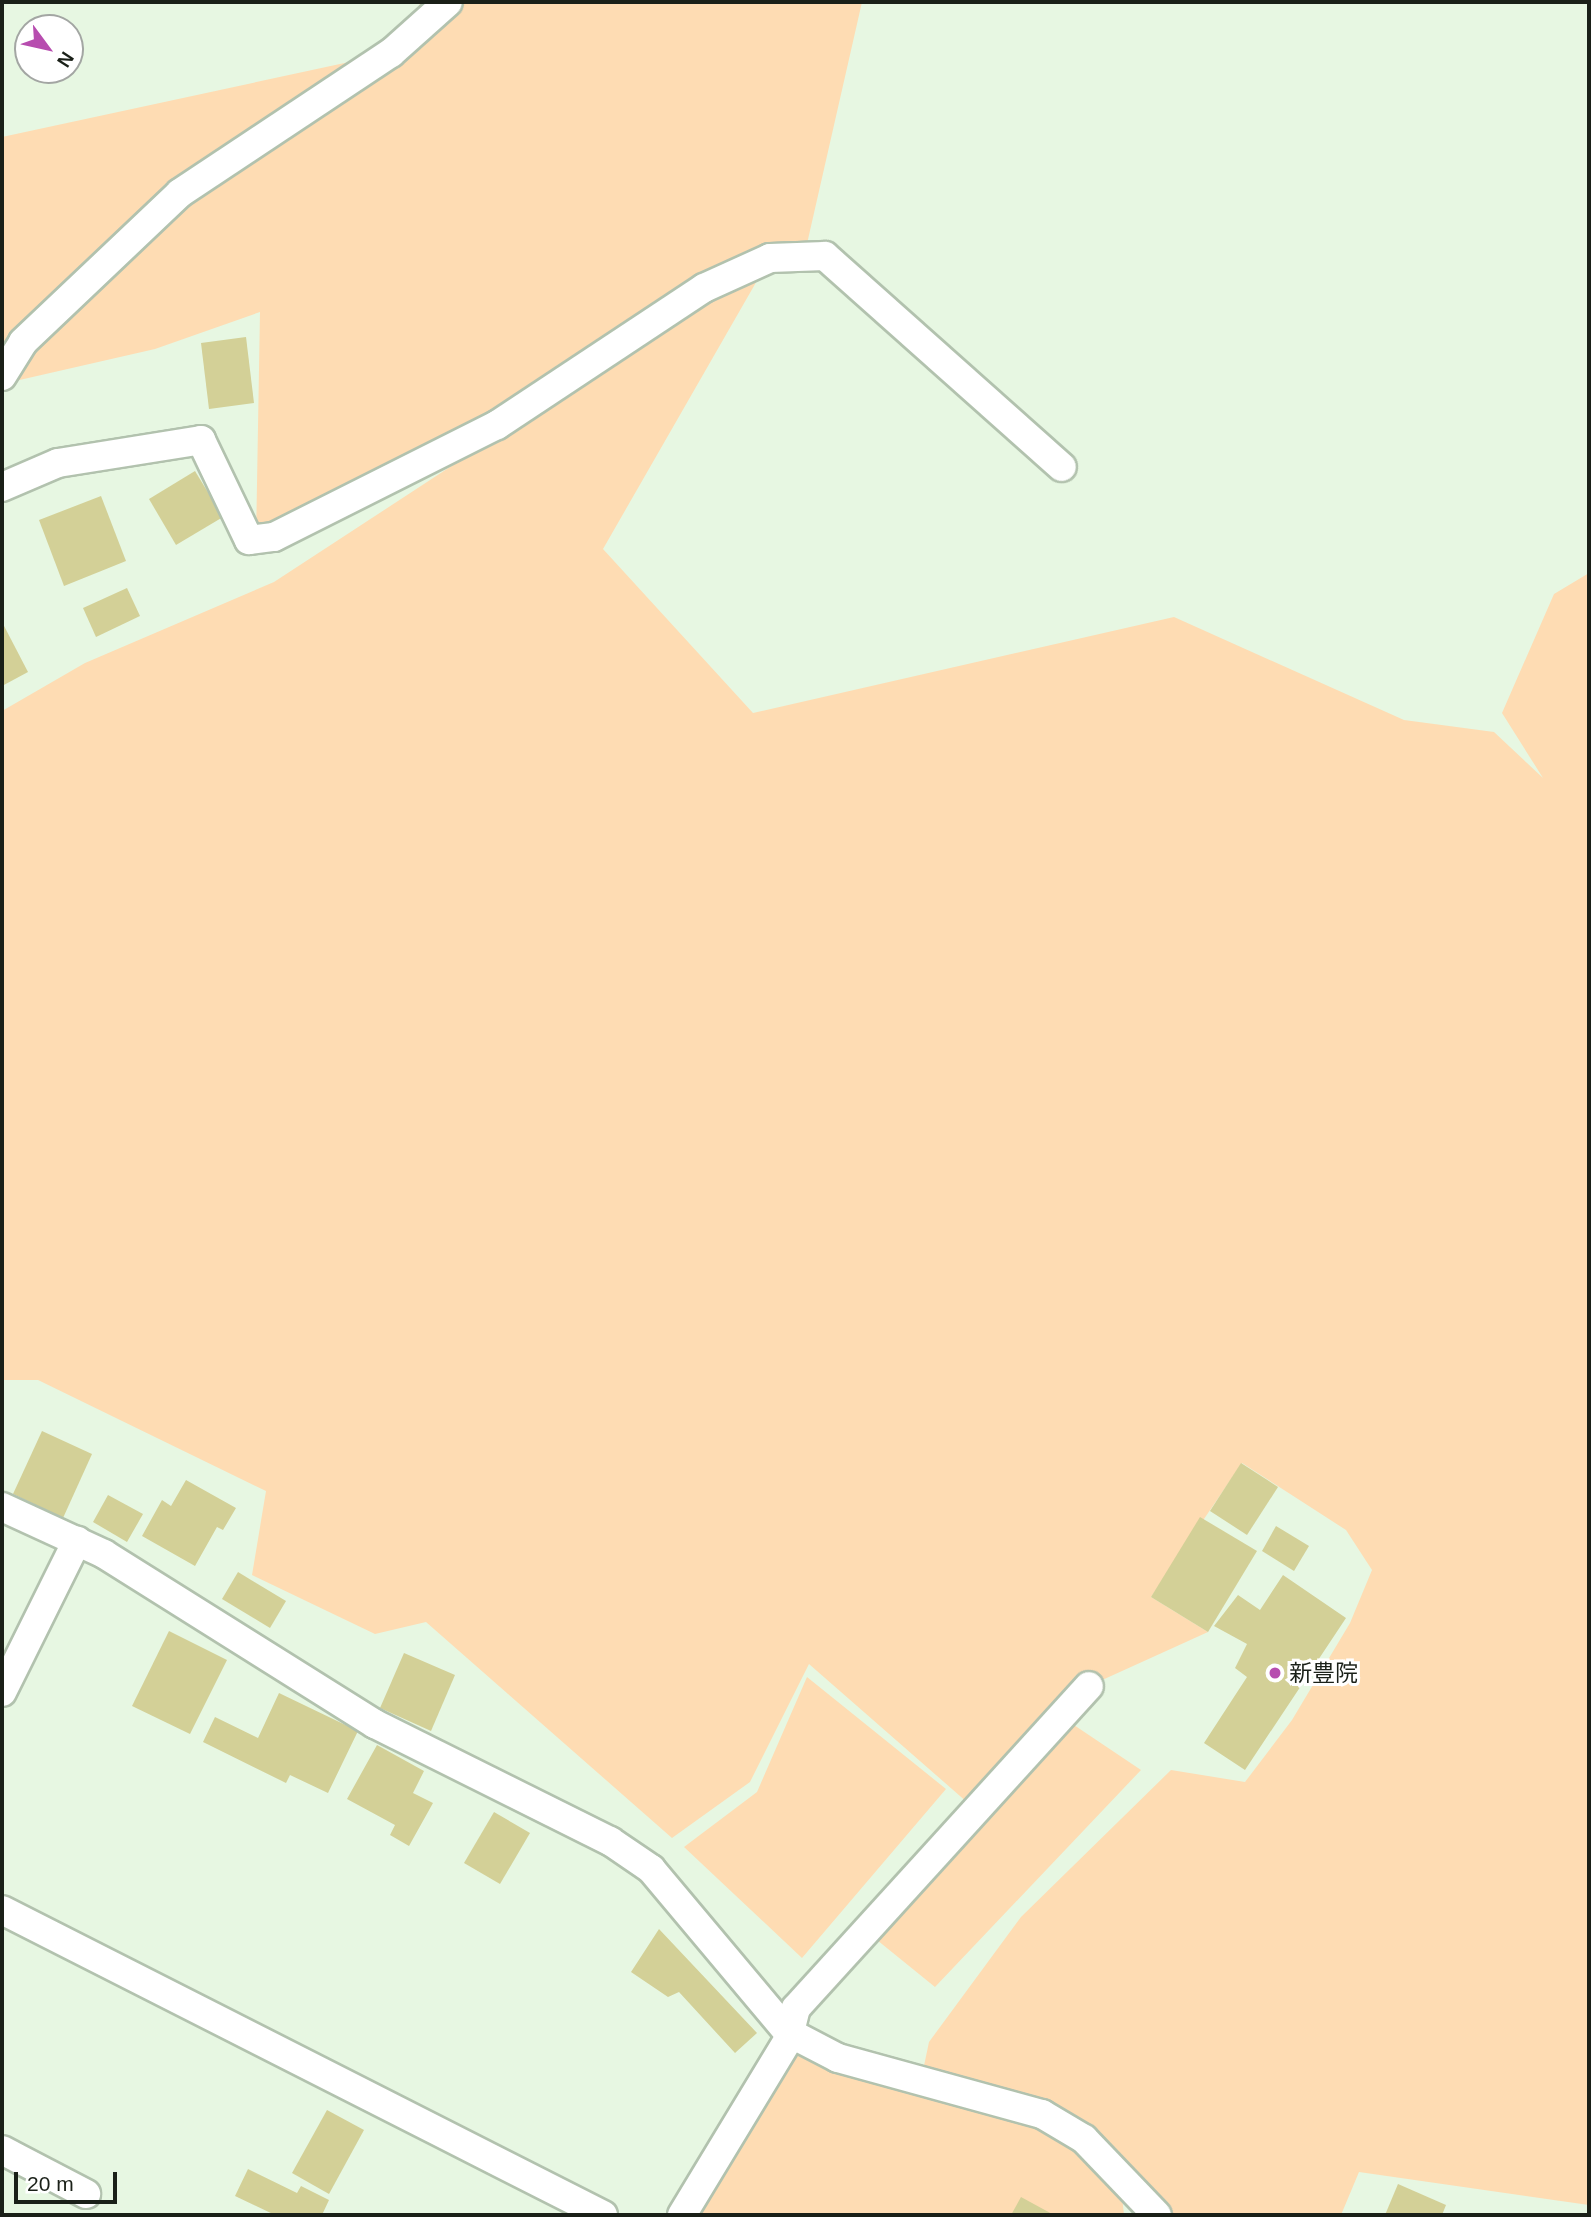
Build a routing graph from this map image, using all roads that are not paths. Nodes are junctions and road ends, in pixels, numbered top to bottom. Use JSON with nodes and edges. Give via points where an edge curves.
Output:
{"nodes":[{"id":1,"x":448,"y":2,"type":"edge"},
{"id":2,"x":2,"y":376,"type":"edge"},
{"id":3,"x":1062,"y":467,"type":"dead end"},
{"id":4,"x":2,"y":487,"type":"edge"},
{"id":5,"x":2,"y":1507,"type":"edge"},
{"id":6,"x":77,"y":1541,"type":"junction"},
{"id":7,"x":1089,"y":1686,"type":"dead end"},
{"id":8,"x":2,"y":1692,"type":"edge"},
{"id":9,"x":2,"y":1910,"type":"edge"},
{"id":10,"x":788,"y":2032,"type":"junction"},
{"id":11,"x":2,"y":2150,"type":"edge"},
{"id":12,"x":86,"y":2194,"type":"dead end"},
{"id":13,"x":603,"y":2215,"type":"edge"},
{"id":14,"x":682,"y":2215,"type":"edge"},
{"id":15,"x":1157,"y":2215,"type":"edge"}],
"edges":[{"from":1,"to":2,"type":"street","via":[[391,53],[180,193],[23,342]]},
{"from":3,"to":4,"type":"street","via":[[825,256],[770,258],[704,288],[497,425],[274,537],[249,540],[201,440],[58,463]]},
{"from":5,"to":6,"type":"street"},
{"from":6,"to":8,"type":"street"},
{"from":6,"to":10,"type":"street","via":[[375,1724],[610,1841],[651,1869]]},
{"from":7,"to":10,"type":"street","via":[[796,2008]]},
{"from":9,"to":13,"type":"street"},
{"from":10,"to":14,"type":"street"},
{"from":10,"to":15,"type":"street","via":[[838,2058],[1042,2114],[1084,2139]]},
{"from":11,"to":12,"type":"street"}]}
